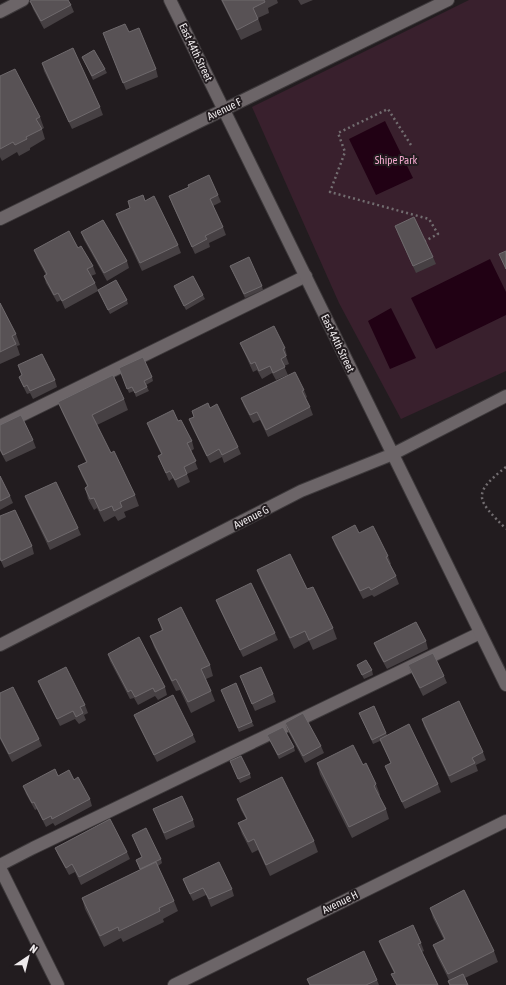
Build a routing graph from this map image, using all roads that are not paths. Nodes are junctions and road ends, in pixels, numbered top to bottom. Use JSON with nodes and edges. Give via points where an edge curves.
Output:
{"nodes":[{"id":1,"x":23,"y":0,"type":"edge"},
{"id":2,"x":170,"y":0,"type":"edge"},
{"id":3,"x":448,"y":0,"type":"edge"},
{"id":4,"x":0,"y":12,"type":"edge"},
{"id":5,"x":224,"y":109,"type":"junction"},
{"id":6,"x":0,"y":219,"type":"edge"},
{"id":7,"x":306,"y":276,"type":"junction"},
{"id":8,"x":506,"y":396,"type":"edge"},
{"id":9,"x":0,"y":426,"type":"edge"},
{"id":10,"x":393,"y":454,"type":"junction"},
{"id":11,"x":480,"y":633,"type":"junction"},
{"id":12,"x":0,"y":645,"type":"edge"},
{"id":13,"x":506,"y":685,"type":"edge"},
{"id":14,"x":506,"y":821,"type":"edge"},
{"id":15,"x":0,"y":867,"type":"edge"},
{"id":16,"x":58,"y":985,"type":"edge"},
{"id":17,"x":174,"y":985,"type":"edge"}],
"edges":[{"from":1,"to":4,"type":"street"},
{"from":2,"to":5,"type":"street","name":"East 44th Street"},
{"from":3,"to":5,"type":"street","name":"Avenue F"},
{"from":5,"to":6,"type":"street","name":"Avenue F"},
{"from":5,"to":7,"type":"street","name":"East 44th Street"},
{"from":7,"to":9,"type":"street"},
{"from":7,"to":10,"type":"street","name":"East 44th Street"},
{"from":8,"to":10,"type":"street","name":"Avenue G"},
{"from":10,"to":11,"type":"street","name":"East 44th Street"},
{"from":10,"to":12,"type":"street","name":"Avenue G","via":[[301,491]]},
{"from":11,"to":13,"type":"street","name":"East 44th Street"},
{"from":11,"to":15,"type":"street","via":[[40,844]]},
{"from":14,"to":17,"type":"street","name":"Avenue H"},
{"from":15,"to":16,"type":"street"}]}
